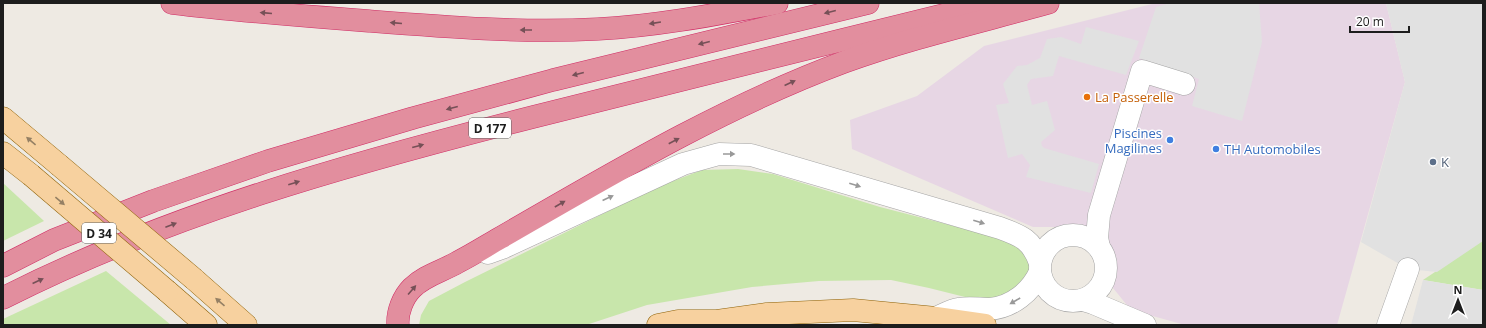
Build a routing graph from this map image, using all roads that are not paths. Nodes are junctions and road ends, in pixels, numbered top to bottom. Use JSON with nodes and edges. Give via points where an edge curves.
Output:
{"nodes":[{"id":1,"x":172,"y":3,"type":"edge"},
{"id":2,"x":777,"y":3,"type":"edge"},
{"id":3,"x":868,"y":3,"type":"edge"},
{"id":4,"x":992,"y":3,"type":"edge"},
{"id":5,"x":1048,"y":3,"type":"edge"},
{"id":6,"x":1184,"y":84,"type":"dead end"},
{"id":7,"x":3,"y":118,"type":"edge"},
{"id":8,"x":3,"y":153,"type":"edge"},
{"id":9,"x":1099,"y":215,"type":"junction"},
{"id":10,"x":1077,"y":235,"type":"junction"},
{"id":11,"x":1099,"y":247,"type":"junction"},
{"id":12,"x":456,"y":263,"type":"junction"},
{"id":13,"x":3,"y":266,"type":"edge"},
{"id":14,"x":1040,"y":268,"type":"junction"},
{"id":15,"x":1408,"y":270,"type":"dead end"},
{"id":16,"x":1104,"y":281,"type":"junction"},
{"id":17,"x":3,"y":298,"type":"edge"},
{"id":18,"x":1083,"y":300,"type":"junction"},
{"id":19,"x":1122,"y":315,"type":"junction"},
{"id":20,"x":936,"y":318,"type":"junction"},
{"id":21,"x":712,"y":323,"type":"edge"},
{"id":22,"x":206,"y":325,"type":"edge"},
{"id":23,"x":246,"y":325,"type":"edge"},
{"id":24,"x":398,"y":325,"type":"edge"},
{"id":25,"x":658,"y":325,"type":"edge"},
{"id":26,"x":985,"y":325,"type":"edge"},
{"id":27,"x":1145,"y":325,"type":"edge"},
{"id":28,"x":1388,"y":325,"type":"edge"}],
"edges":[{"from":2,"to":1,"type":"highway","one_way":true,"via":[[646,25],[556,30],[455,28],[248,12]]},
{"from":3,"to":13,"type":"highway","number":"D 177","one_way":true,"via":[[553,80],[268,161],[68,234]]},
{"from":17,"to":4,"type":"highway","number":"D 177","one_way":true,"via":[[76,263],[175,223],[373,159]]},
{"from":12,"to":5,"type":"highway","one_way":true,"via":[[613,173],[724,114],[796,81],[888,46]]},
{"from":6,"to":9,"type":"street","via":[[1142,71]]},
{"from":23,"to":7,"type":"main road","number":"D 34","one_way":true,"bridge":true},
{"from":8,"to":22,"type":"main road","number":"D 34","one_way":true,"bridge":true},
{"from":9,"to":10,"type":"street"},
{"from":9,"to":11,"type":"street"},
{"from":10,"to":11,"type":"street","via":[[1093,241]]},
{"from":10,"to":14,"type":"street","via":[[1060,237],[1052,242],[1047,248]]},
{"from":11,"to":16,"type":"street","via":[[1107,267]]},
{"from":12,"to":14,"type":"street","one_way":true,"via":[[502,248],[683,164],[719,154],[751,155],[1000,228],[1019,235],[1028,242],[1036,254]]},
{"from":24,"to":12,"type":"highway","one_way":true,"via":[[400,306],[412,288],[429,276]]},
{"from":14,"to":18,"type":"street","via":[[1042,282],[1054,296],[1068,301]]},
{"from":14,"to":20,"type":"street","one_way":true,"via":[[1030,289],[1016,301],[990,308],[958,309]]},
{"from":15,"to":28,"type":"street"},
{"from":16,"to":18,"type":"street","via":[[1095,293]]},
{"from":16,"to":19,"type":"street"},
{"from":18,"to":19,"type":"street"},
{"from":19,"to":27,"type":"street"},
{"from":20,"to":21,"type":"main road","via":[[852,310],[767,314]]},
{"from":20,"to":26,"type":"main road"},
{"from":21,"to":25,"type":"main road","via":[[678,321]]}]}
